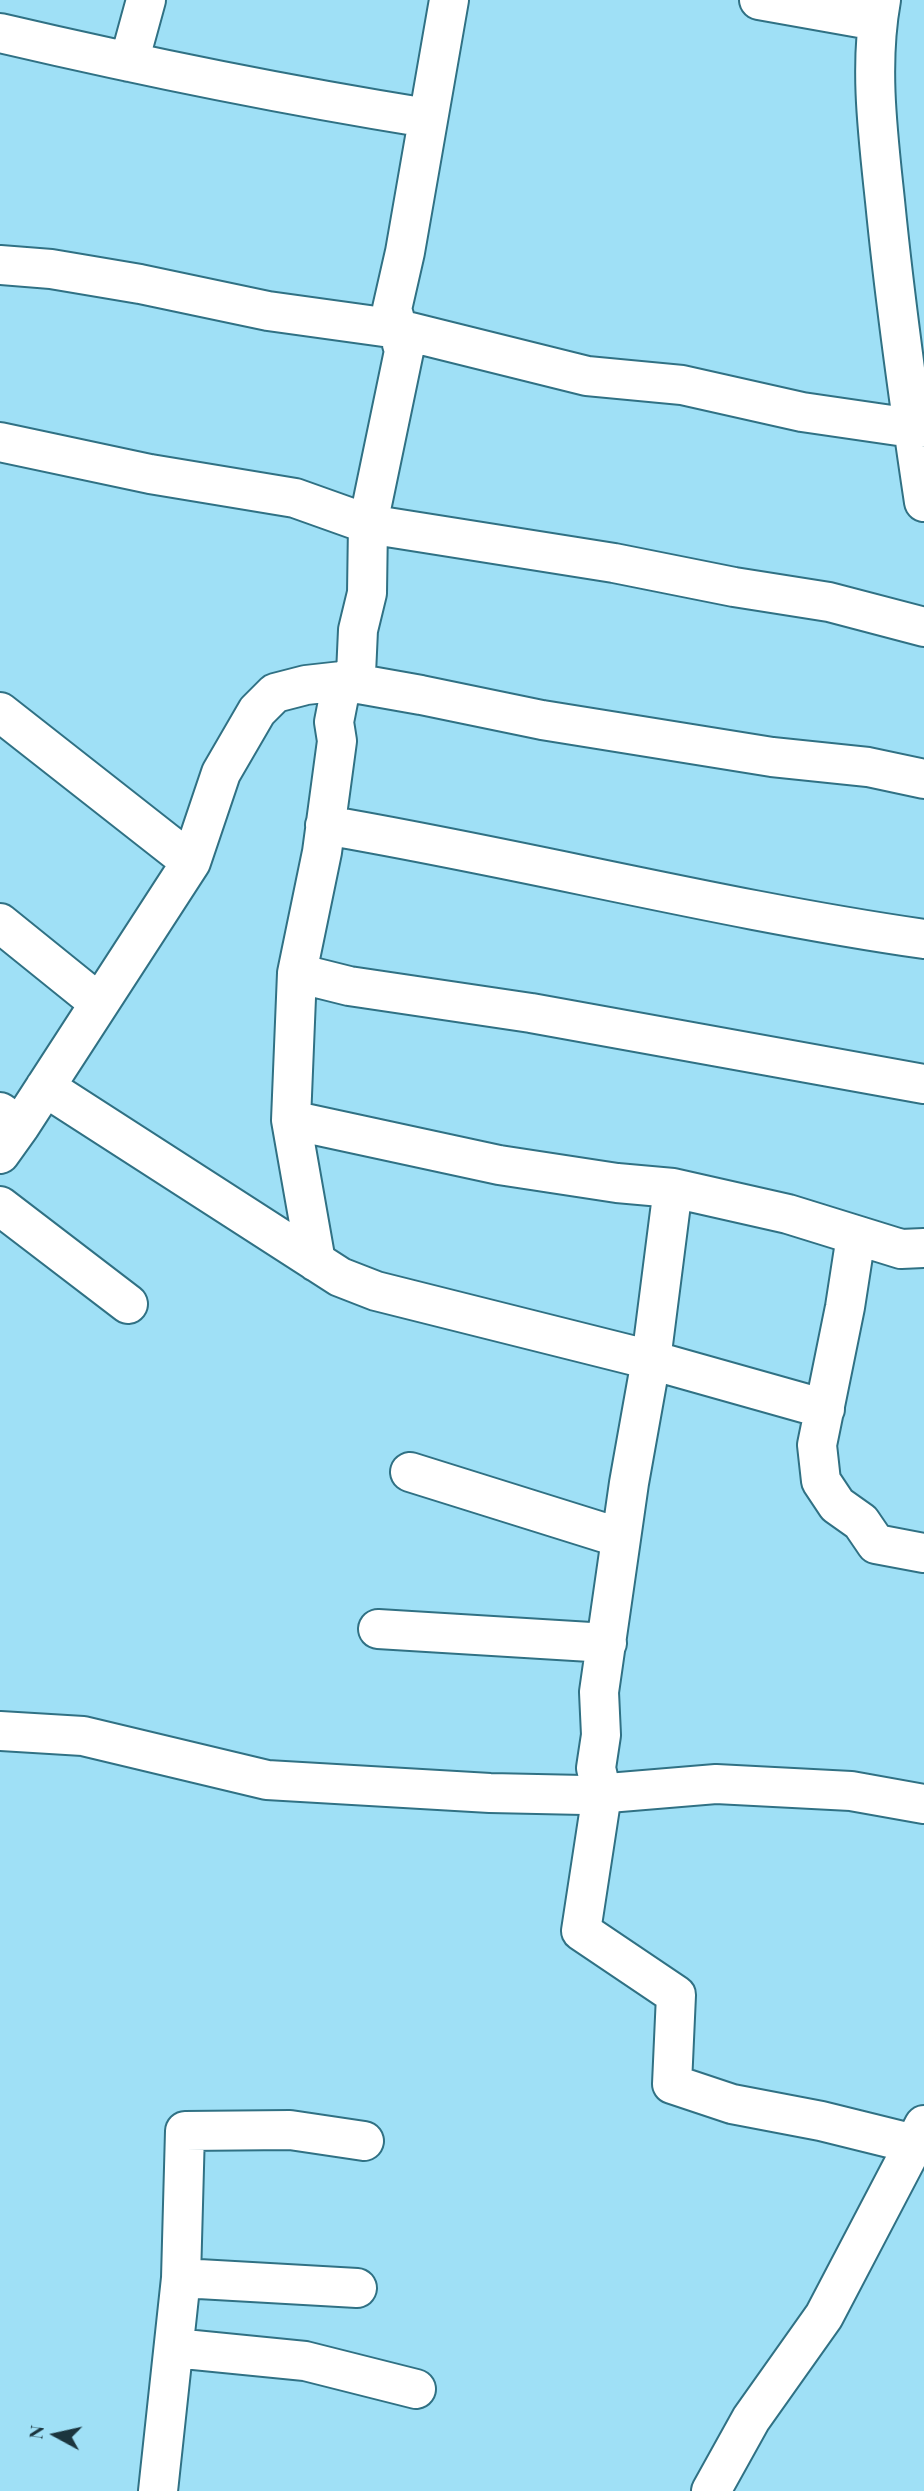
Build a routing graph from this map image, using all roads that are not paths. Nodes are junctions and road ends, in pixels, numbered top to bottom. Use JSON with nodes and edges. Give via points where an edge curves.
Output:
{"nodes":[{"id":1,"x":146,"y":0,"type":"edge"},
{"id":2,"x":449,"y":0,"type":"edge"},
{"id":3,"x":759,"y":0,"type":"edge"},
{"id":4,"x":879,"y":10,"type":"edge"},
{"id":5,"x":0,"y":33,"type":"edge"},
{"id":6,"x":129,"y":62,"type":"junction"},
{"id":7,"x":427,"y":118,"type":"junction"},
{"id":8,"x":0,"y":265,"type":"edge"},
{"id":9,"x":398,"y":329,"type":"junction"},
{"id":10,"x":918,"y":427,"type":"edge"},
{"id":11,"x":0,"y":442,"type":"edge"},
{"id":12,"x":924,"y":502,"type":"edge"},
{"id":13,"x":368,"y":524,"type":"junction"},
{"id":14,"x":924,"y":627,"type":"edge"},
{"id":15,"x":342,"y":681,"type":"junction"},
{"id":16,"x":0,"y":712,"type":"edge"},
{"id":17,"x":924,"y":779,"type":"edge"},
{"id":18,"x":325,"y":825,"type":"junction"},
{"id":19,"x":191,"y":862,"type":"junction"},
{"id":20,"x":0,"y":923,"type":"edge"},
{"id":21,"x":924,"y":939,"type":"edge"},
{"id":22,"x":297,"y":973,"type":"junction"},
{"id":23,"x":99,"y":1003,"type":"junction"},
{"id":24,"x":924,"y":1084,"type":"edge"},
{"id":25,"x":45,"y":1087,"type":"junction"},
{"id":26,"x":291,"y":1120,"type":"junction"},
{"id":27,"x":7,"y":1131,"type":"edge"},
{"id":28,"x":673,"y":1188,"type":"junction"},
{"id":29,"x":0,"y":1206,"type":"edge"},
{"id":30,"x":856,"y":1236,"type":"junction"},
{"id":31,"x":924,"y":1248,"type":"edge"},
{"id":32,"x":316,"y":1262,"type":"junction"},
{"id":33,"x":128,"y":1304,"type":"dead end"},
{"id":34,"x":651,"y":1360,"type":"junction"},
{"id":35,"x":825,"y":1409,"type":"junction"},
{"id":36,"x":410,"y":1472,"type":"dead end"},
{"id":37,"x":621,"y":1538,"type":"junction"},
{"id":38,"x":924,"y":1553,"type":"edge"},
{"id":39,"x":377,"y":1629,"type":"dead end"},
{"id":40,"x":607,"y":1643,"type":"junction"},
{"id":41,"x":0,"y":1731,"type":"edge"},
{"id":42,"x":602,"y":1794,"type":"junction"},
{"id":43,"x":924,"y":1804,"type":"edge"},
{"id":44,"x":919,"y":2135,"type":"edge"},
{"id":45,"x":364,"y":2141,"type":"dead end"},
{"id":46,"x":181,"y":2278,"type":"junction"},
{"id":47,"x":357,"y":2288,"type":"dead end"},
{"id":48,"x":174,"y":2348,"type":"junction"},
{"id":49,"x":416,"y":2389,"type":"dead end"},
{"id":50,"x":164,"y":2490,"type":"edge"},
{"id":51,"x":711,"y":2491,"type":"edge"}],
"edges":[{"from":1,"to":6,"type":"street"},
{"from":2,"to":7,"type":"street"},
{"from":3,"to":4,"type":"street"},
{"from":4,"to":10,"type":"street","via":[[875,61],[881,161]]},
{"from":5,"to":6,"type":"street"},
{"from":6,"to":7,"type":"street"},
{"from":7,"to":9,"type":"street","via":[[392,309]]},
{"from":8,"to":9,"type":"street","via":[[51,269],[268,311]]},
{"from":9,"to":10,"type":"street","via":[[587,376],[682,385],[802,412]]},
{"from":9,"to":13,"type":"street","via":[[404,351]]},
{"from":10,"to":12,"type":"street"},
{"from":11,"to":13,"type":"street","via":[[295,498]]},
{"from":13,"to":14,"type":"street","via":[[829,602]]},
{"from":13,"to":15,"type":"street","via":[[367,593],[358,630],[356,674]]},
{"from":15,"to":17,"type":"street","via":[[542,720]]},
{"from":15,"to":18,"type":"street"},
{"from":15,"to":19,"type":"street","via":[[275,693],[257,711],[221,773]]},
{"from":16,"to":19,"type":"street"},
{"from":18,"to":21,"type":"street","via":[[736,907]]},
{"from":18,"to":22,"type":"street"},
{"from":19,"to":23,"type":"street"},
{"from":20,"to":23,"type":"street"},
{"from":22,"to":24,"type":"street","via":[[349,986],[531,1013]]},
{"from":22,"to":26,"type":"street"},
{"from":23,"to":25,"type":"street"},
{"from":25,"to":27,"type":"street"},
{"from":25,"to":32,"type":"street"},
{"from":26,"to":28,"type":"street","via":[[499,1165]]},
{"from":26,"to":32,"type":"street"},
{"from":28,"to":30,"type":"street","via":[[788,1214]]},
{"from":28,"to":34,"type":"street"},
{"from":29,"to":33,"type":"street"},
{"from":30,"to":31,"type":"street","via":[[901,1249]]},
{"from":30,"to":35,"type":"street"},
{"from":32,"to":34,"type":"street","via":[[376,1291]]},
{"from":34,"to":35,"type":"street"},
{"from":34,"to":37,"type":"street"},
{"from":35,"to":38,"type":"street","via":[[817,1445],[821,1481],[837,1505],[861,1522],[876,1544]]},
{"from":36,"to":37,"type":"street"},
{"from":37,"to":40,"type":"street"},
{"from":39,"to":40,"type":"street"},
{"from":40,"to":42,"type":"street","via":[[599,1692],[601,1735],[596,1768]]},
{"from":41,"to":42,"type":"street","via":[[83,1736],[267,1780],[490,1793]]},
{"from":42,"to":43,"type":"street","via":[[716,1784],[851,1791]]},
{"from":42,"to":44,"type":"street","via":[[581,1931],[676,1995],[672,2084],[732,2104]]},
{"from":44,"to":51,"type":"street","via":[[824,2316],[751,2419]]},
{"from":45,"to":46,"type":"street","via":[[290,2130],[185,2131]]},
{"from":46,"to":47,"type":"street"},
{"from":46,"to":48,"type":"street"},
{"from":48,"to":49,"type":"street","via":[[305,2361]]},
{"from":48,"to":50,"type":"street"}]}
